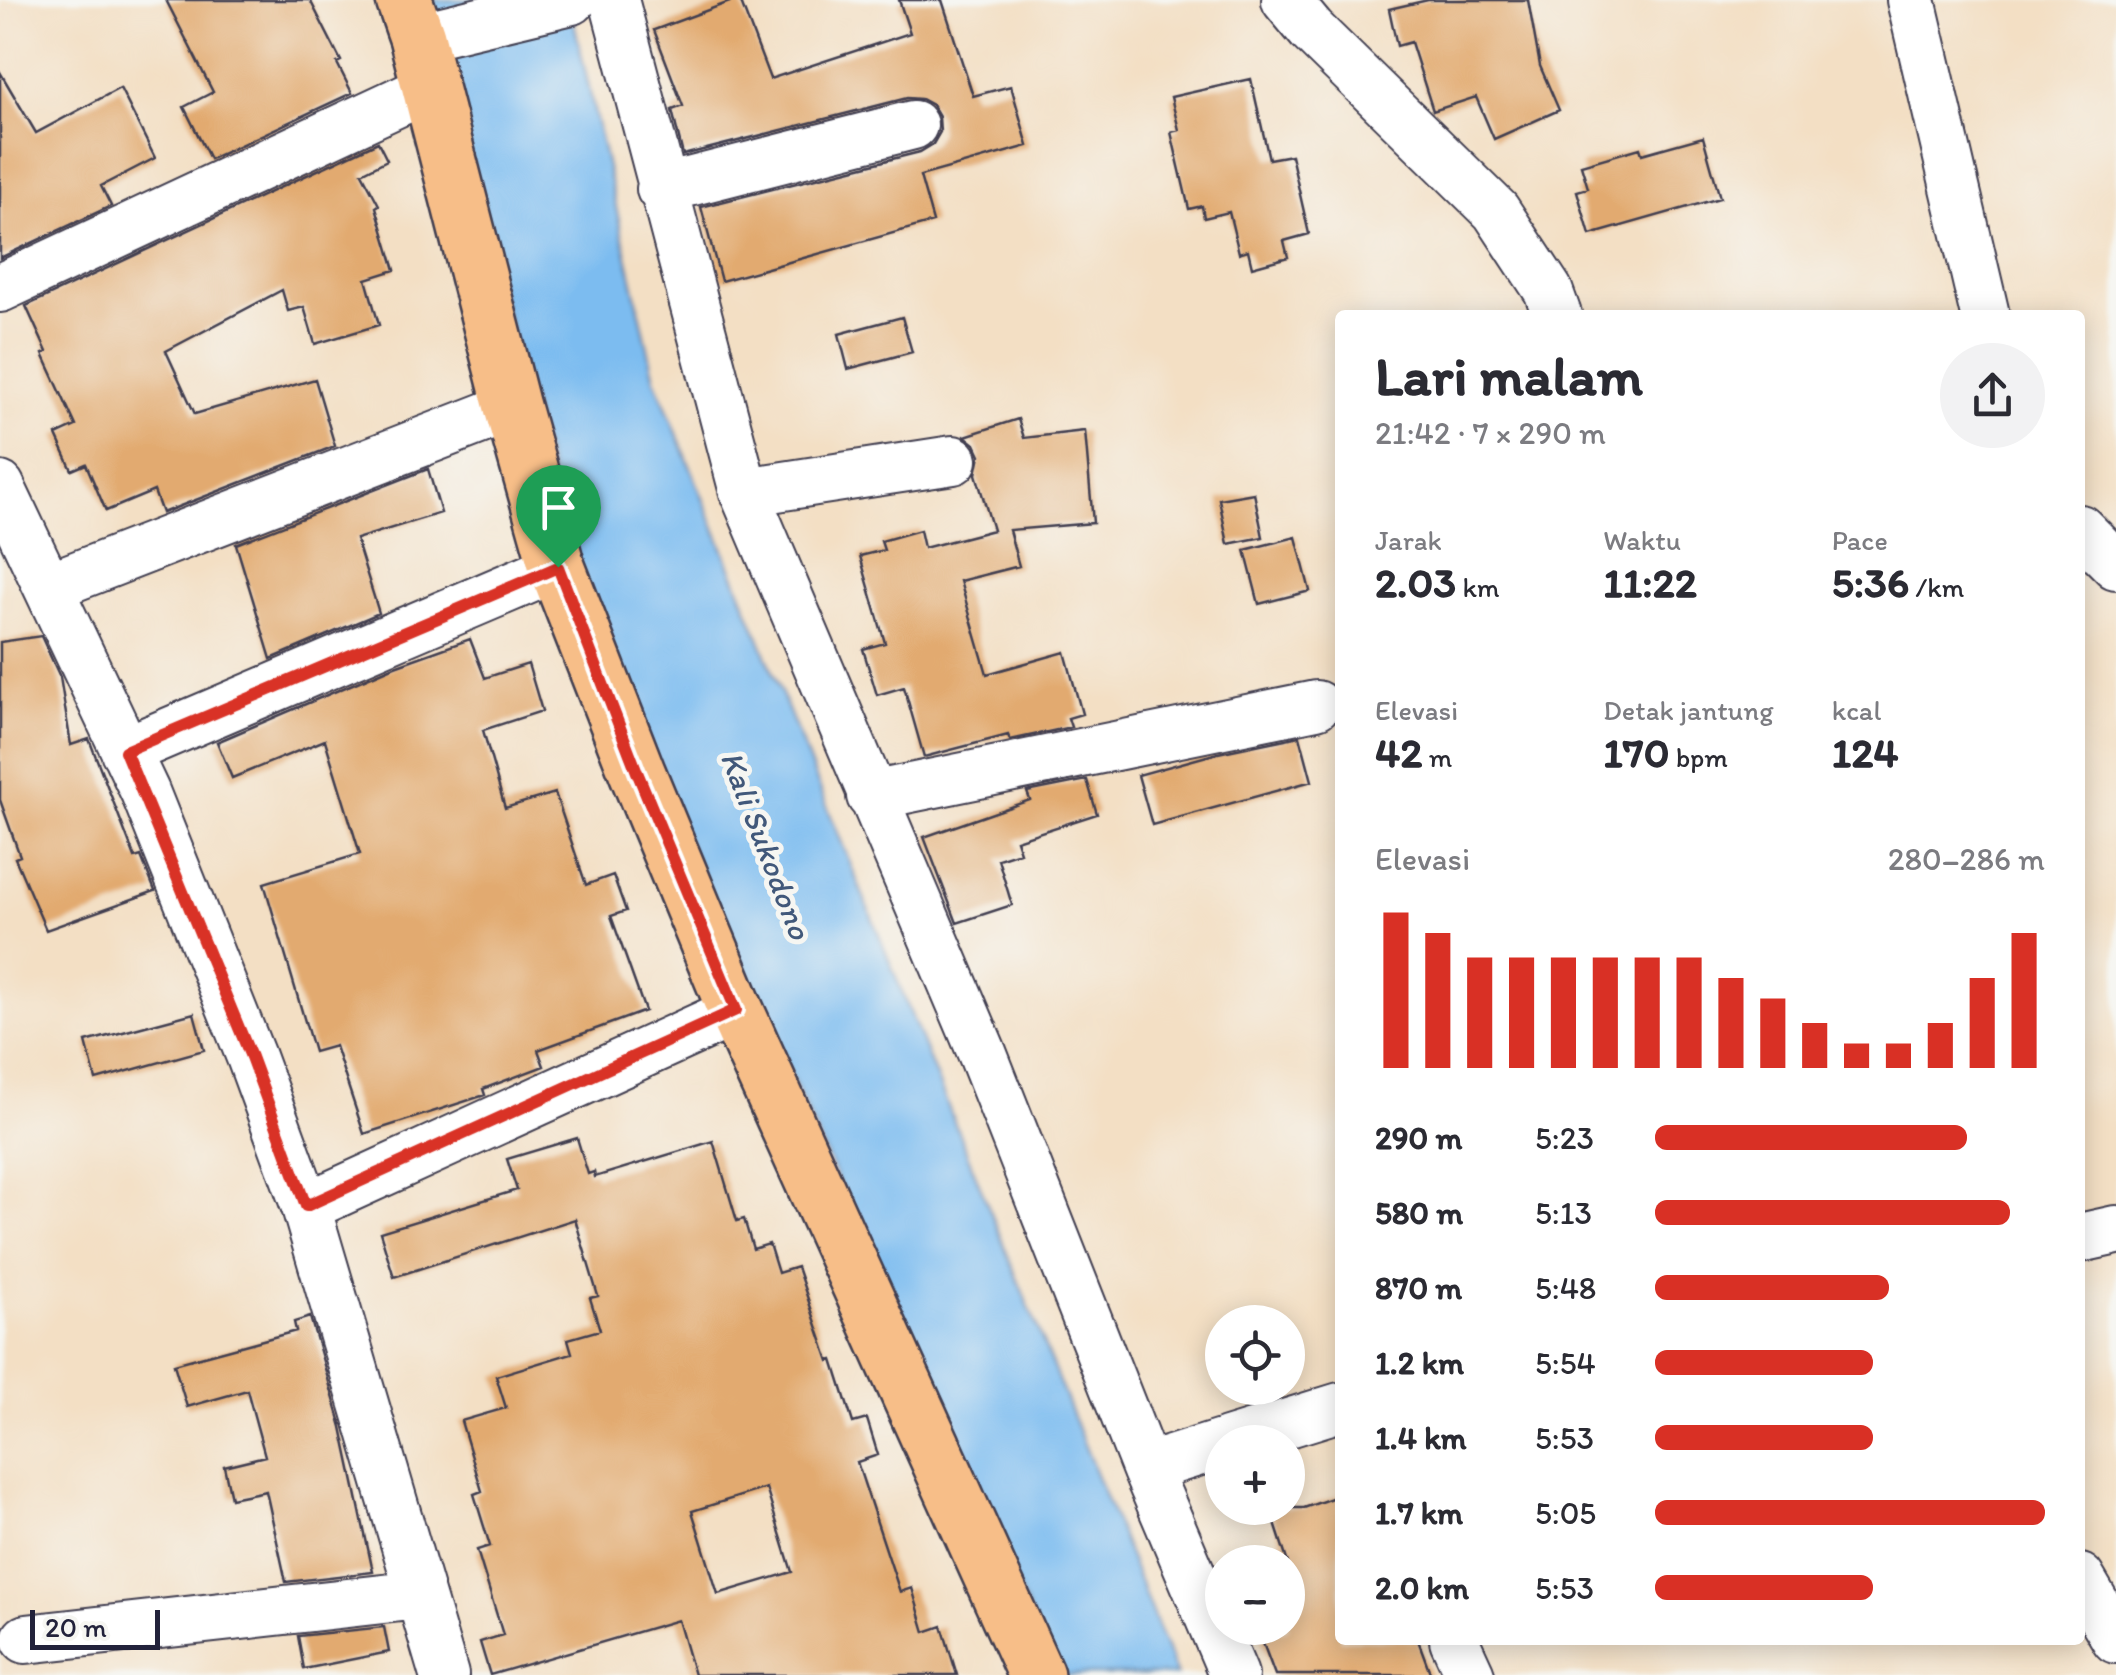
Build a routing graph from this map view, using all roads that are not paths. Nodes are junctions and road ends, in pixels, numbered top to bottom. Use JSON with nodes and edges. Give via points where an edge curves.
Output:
{"nodes":[{"id":1,"x":572,"y":0,"type":"edge"},
{"id":2,"x":614,"y":0,"type":"edge"},
{"id":3,"x":1286,"y":0,"type":"edge"},
{"id":4,"x":1911,"y":0,"type":"edge"},
{"id":5,"x":418,"y":40,"type":"edge"},
{"id":6,"x":913,"y":125,"type":"dead end"},
{"id":7,"x":662,"y":190,"type":"junction"},
{"id":8,"x":0,"y":288,"type":"edge"},
{"id":9,"x":1555,"y":310,"type":"edge"},
{"id":10,"x":1984,"y":310,"type":"edge"},
{"id":11,"x":512,"y":407,"type":"junction"},
{"id":12,"x":953,"y":460,"type":"dead end"},
{"id":13,"x":0,"y":486,"type":"edge"},
{"id":14,"x":744,"y":492,"type":"junction"},
{"id":15,"x":2085,"y":533,"type":"edge"},
{"id":16,"x":2116,"y":565,"type":"edge"},
{"id":17,"x":558,"y":567,"type":"junction"},
{"id":18,"x":48,"y":587,"type":"junction"},
{"id":19,"x":1316,"y":704,"type":"dead end"},
{"id":20,"x":125,"y":751,"type":"junction"},
{"id":21,"x":871,"y":796,"type":"junction"},
{"id":22,"x":736,"y":1010,"type":"junction"},
{"id":23,"x":306,"y":1206,"type":"junction"},
{"id":24,"x":2116,"y":1230,"type":"edge"},
{"id":25,"x":2085,"y":1237,"type":"edge"},
{"id":26,"x":1335,"y":1409,"type":"edge"},
{"id":27,"x":1282,"y":1425,"type":"edge"},
{"id":28,"x":1205,"y":1449,"type":"edge"},
{"id":29,"x":1146,"y":1468,"type":"junction"},
{"id":30,"x":2085,"y":1586,"type":"edge"},
{"id":31,"x":419,"y":1595,"type":"junction"},
{"id":32,"x":26,"y":1639,"type":"dead end"},
{"id":33,"x":2116,"y":1639,"type":"edge"},
{"id":34,"x":1456,"y":1645,"type":"edge"},
{"id":35,"x":444,"y":1675,"type":"edge"},
{"id":36,"x":1036,"y":1675,"type":"edge"},
{"id":37,"x":1234,"y":1675,"type":"edge"},
{"id":38,"x":1470,"y":1675,"type":"edge"}],
"edges":[{"from":1,"to":5,"type":"street"},
{"from":2,"to":7,"type":"street"},
{"from":3,"to":9,"type":"street","via":[[1496,211]]},
{"from":4,"to":10,"type":"street"},
{"from":5,"to":8,"type":"street"},
{"from":5,"to":11,"type":"main road"},
{"from":6,"to":7,"type":"street"},
{"from":7,"to":14,"type":"street"},
{"from":11,"to":17,"type":"main road"},
{"from":11,"to":18,"type":"street"},
{"from":12,"to":14,"type":"street"},
{"from":13,"to":18,"type":"street"},
{"from":14,"to":21,"type":"street"},
{"from":15,"to":16,"type":"street"},
{"from":17,"to":20,"type":"street"},
{"from":17,"to":22,"type":"main road"},
{"from":18,"to":20,"type":"street"},
{"from":19,"to":21,"type":"street"},
{"from":20,"to":23,"type":"street"},
{"from":21,"to":29,"type":"street","via":[[983,1055]]},
{"from":22,"to":23,"type":"street"},
{"from":22,"to":36,"type":"main road"},
{"from":23,"to":31,"type":"street"},
{"from":24,"to":25,"type":"street"},
{"from":26,"to":27,"type":"street"},
{"from":28,"to":29,"type":"street"},
{"from":29,"to":37,"type":"street"},
{"from":30,"to":33,"type":"street"},
{"from":31,"to":32,"type":"street"},
{"from":31,"to":35,"type":"street"},
{"from":34,"to":38,"type":"street"}]}
